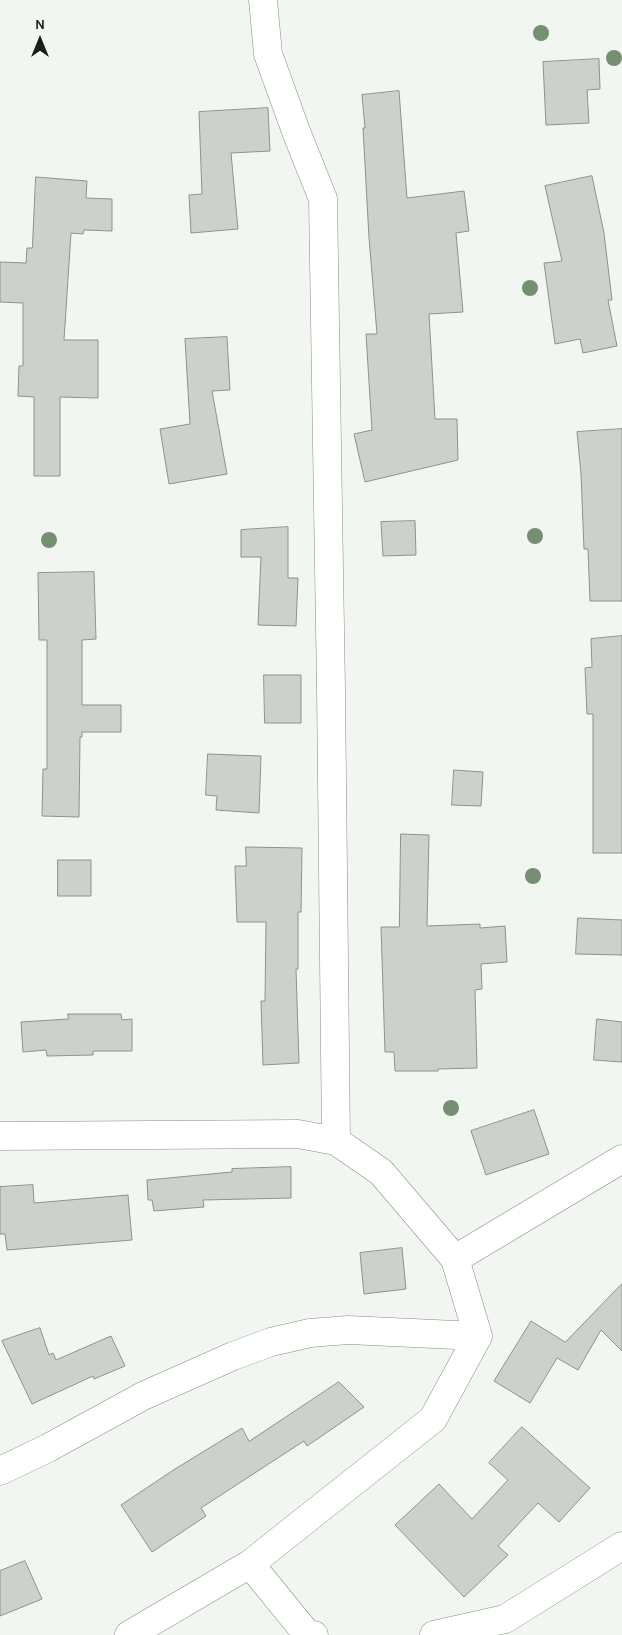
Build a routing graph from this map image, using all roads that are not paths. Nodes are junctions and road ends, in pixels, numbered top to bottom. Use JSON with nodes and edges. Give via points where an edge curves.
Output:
{"nodes":[{"id":1,"x":263,"y":0,"type":"edge"},
{"id":2,"x":0,"y":1136,"type":"edge"},
{"id":3,"x":336,"y":1141,"type":"junction"},
{"id":4,"x":622,"y":1159,"type":"edge"},
{"id":5,"x":456,"y":1260,"type":"junction"},
{"id":6,"x":478,"y":1336,"type":"junction"},
{"id":7,"x":0,"y":1471,"type":"edge"},
{"id":8,"x":622,"y":1546,"type":"edge"},
{"id":9,"x":250,"y":1564,"type":"junction"},
{"id":10,"x":129,"y":1635,"type":"edge"},
{"id":11,"x":309,"y":1635,"type":"edge"},
{"id":12,"x":434,"y":1635,"type":"edge"}],
"edges":[{"from":1,"to":3,"type":"street","via":[[268,54],[323,199]]},
{"from":2,"to":3,"type":"street","via":[[298,1134]]},
{"from":3,"to":5,"type":"street","via":[[381,1172]]},
{"from":4,"to":5,"type":"street"},
{"from":5,"to":6,"type":"street"},
{"from":6,"to":7,"type":"street","via":[[348,1330],[271,1342],[143,1396]]},
{"from":6,"to":9,"type":"street","via":[[433,1419]]},
{"from":8,"to":12,"type":"street","via":[[504,1619]]},
{"from":9,"to":10,"type":"street"},
{"from":9,"to":11,"type":"street"}]}
